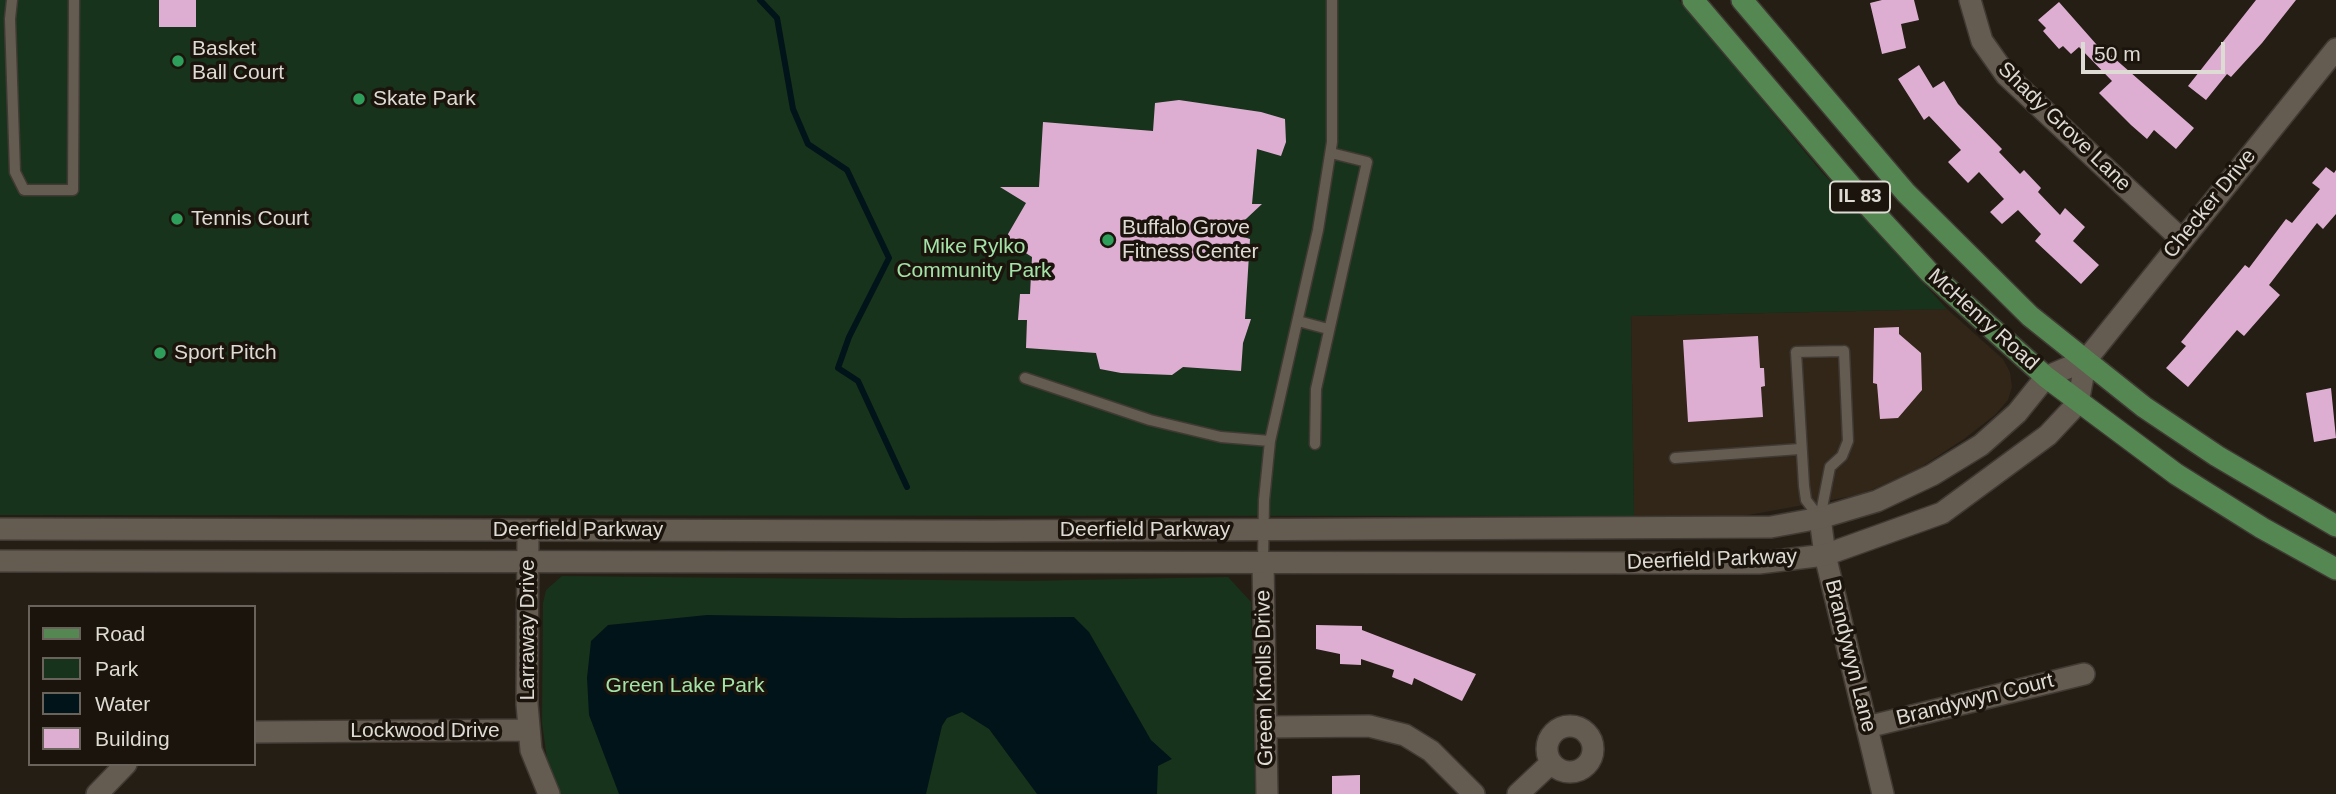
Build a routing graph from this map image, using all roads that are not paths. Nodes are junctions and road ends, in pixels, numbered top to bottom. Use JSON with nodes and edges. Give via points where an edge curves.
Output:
{"nodes":[{"id":1,"x":12,"y":0,"type":"edge"},
{"id":2,"x":74,"y":0,"type":"edge"},
{"id":3,"x":1332,"y":0,"type":"edge"},
{"id":4,"x":1693,"y":0,"type":"edge"},
{"id":5,"x":1742,"y":0,"type":"edge"},
{"id":6,"x":1970,"y":0,"type":"edge"},
{"id":7,"x":5,"y":19,"type":"edge"},
{"id":8,"x":2336,"y":49,"type":"edge"},
{"id":9,"x":1331,"y":153,"type":"junction"},
{"id":10,"x":2181,"y":239,"type":"junction"},
{"id":11,"x":1298,"y":321,"type":"junction"},
{"id":12,"x":1328,"y":329,"type":"junction"},
{"id":13,"x":2086,"y":360,"type":"junction"},
{"id":14,"x":2046,"y":377,"type":"junction"},
{"id":15,"x":1025,"y":378,"type":"dead end"},
{"id":16,"x":2078,"y":403,"type":"junction"},
{"id":17,"x":1270,"y":440,"type":"junction"},
{"id":18,"x":1315,"y":444,"type":"dead end"},
{"id":19,"x":1800,"y":449,"type":"junction"},
{"id":20,"x":1675,"y":458,"type":"dead end"},
{"id":21,"x":1820,"y":518,"type":"junction"},
{"id":22,"x":2336,"y":526,"type":"edge"},
{"id":23,"x":0,"y":529,"type":"edge"},
{"id":24,"x":1263,"y":529,"type":"junction"},
{"id":25,"x":528,"y":530,"type":"junction"},
{"id":26,"x":1825,"y":555,"type":"junction"},
{"id":27,"x":0,"y":561,"type":"edge"},
{"id":28,"x":529,"y":562,"type":"junction"},
{"id":29,"x":1263,"y":562,"type":"junction"},
{"id":30,"x":2336,"y":569,"type":"edge"},
{"id":31,"x":2084,"y":674,"type":"dead end"},
{"id":32,"x":1266,"y":727,"type":"junction"},
{"id":33,"x":1867,"y":727,"type":"junction"},
{"id":34,"x":529,"y":730,"type":"junction"},
{"id":35,"x":256,"y":732,"type":"edge"},
{"id":36,"x":1550,"y":763,"type":"dead end"},
{"id":37,"x":124,"y":766,"type":"edge"},
{"id":38,"x":97,"y":794,"type":"edge"},
{"id":39,"x":549,"y":794,"type":"edge"},
{"id":40,"x":1267,"y":794,"type":"edge"},
{"id":41,"x":1474,"y":794,"type":"edge"},
{"id":42,"x":1518,"y":794,"type":"edge"},
{"id":43,"x":1883,"y":794,"type":"edge"}],
"edges":[{"from":1,"to":7,"type":"lane"},
{"from":2,"to":7,"type":"lane","via":[[73,190],[24,190],[15,172]]},
{"from":3,"to":9,"type":"lane"},
{"from":4,"to":14,"type":"main road","name":"McHenry Road","number":"IL 83","via":[[1929,272]]},
{"from":5,"to":13,"type":"main road","name":"McHenry Road","number":"IL 83","via":[[1906,193],[2030,316]]},
{"from":6,"to":10,"type":"main road","name":"Shady Grove Lane","via":[[1982,41],[2006,75]]},
{"from":8,"to":10,"type":"main road","name":"Checker Drive"},
{"from":9,"to":11,"type":"lane"},
{"from":9,"to":12,"type":"lane","via":[[1367,162]]},
{"from":10,"to":13,"type":"main road","name":"Checker Drive"},
{"from":11,"to":12,"type":"lane"},
{"from":11,"to":17,"type":"lane"},
{"from":12,"to":18,"type":"lane","via":[[1316,388]]},
{"from":13,"to":14,"type":"main road","name":"Deerfield Parkway"},
{"from":13,"to":16,"type":"main road"},
{"from":13,"to":22,"type":"main road","name":"McHenry Road","number":"IL 83","via":[[2144,407],[2217,456]]},
{"from":14,"to":16,"type":"main road","name":"McHenry Road","number":"IL 83"},
{"from":14,"to":21,"type":"main road","name":"Deerfield Parkway","via":[[2017,413],[1981,445],[1877,501]]},
{"from":15,"to":17,"type":"lane","via":[[1150,421],[1221,437]]},
{"from":16,"to":26,"type":"main road","name":"Deerfield Parkway","via":[[2048,435],[1942,513]]},
{"from":16,"to":30,"type":"main road","name":"McHenry Road","number":"IL 83","via":[[2176,474]]},
{"from":17,"to":24,"type":"lane"},
{"from":19,"to":20,"type":"lane"},
{"from":19,"to":21,"type":"lane","via":[[1806,500]]},
{"from":19,"to":21,"type":"lane","via":[[1796,352],[1844,351],[1848,441],[1842,456],[1830,467]]},
{"from":21,"to":24,"type":"main road","name":"Deerfield Parkway","via":[[1771,527]]},
{"from":21,"to":26,"type":"main road","name":"Brandywyn Lane"},
{"from":23,"to":25,"type":"main road","name":"Deerfield Parkway"},
{"from":24,"to":25,"type":"main road","name":"Deerfield Parkway"},
{"from":24,"to":29,"type":"lane"},
{"from":25,"to":28,"type":"main road","name":"Larraway Drive"},
{"from":26,"to":29,"type":"main road","name":"Deerfield Parkway","via":[[1759,563]]},
{"from":26,"to":33,"type":"main road","name":"Brandywyn Lane"},
{"from":27,"to":28,"type":"main road","name":"Deerfield Parkway"},
{"from":28,"to":29,"type":"main road","name":"Deerfield Parkway"},
{"from":28,"to":34,"type":"main road","name":"Larraway Drive"},
{"from":29,"to":32,"type":"main road","name":"Green Knolls Drive"},
{"from":31,"to":33,"type":"main road","name":"Brandywyn Court"},
{"from":32,"to":40,"type":"main road","name":"Green Knolls Drive"},
{"from":32,"to":41,"type":"main road","via":[[1369,726],[1405,735],[1431,751]]},
{"from":33,"to":43,"type":"main road","name":"Brandywyn Lane"},
{"from":34,"to":35,"type":"main road","name":"Lockwood Drive"},
{"from":34,"to":39,"type":"main road","name":"Lockwood Drive","via":[[531,750]]},
{"from":36,"to":42,"type":"main road"},
{"from":37,"to":38,"type":"main road"}]}
